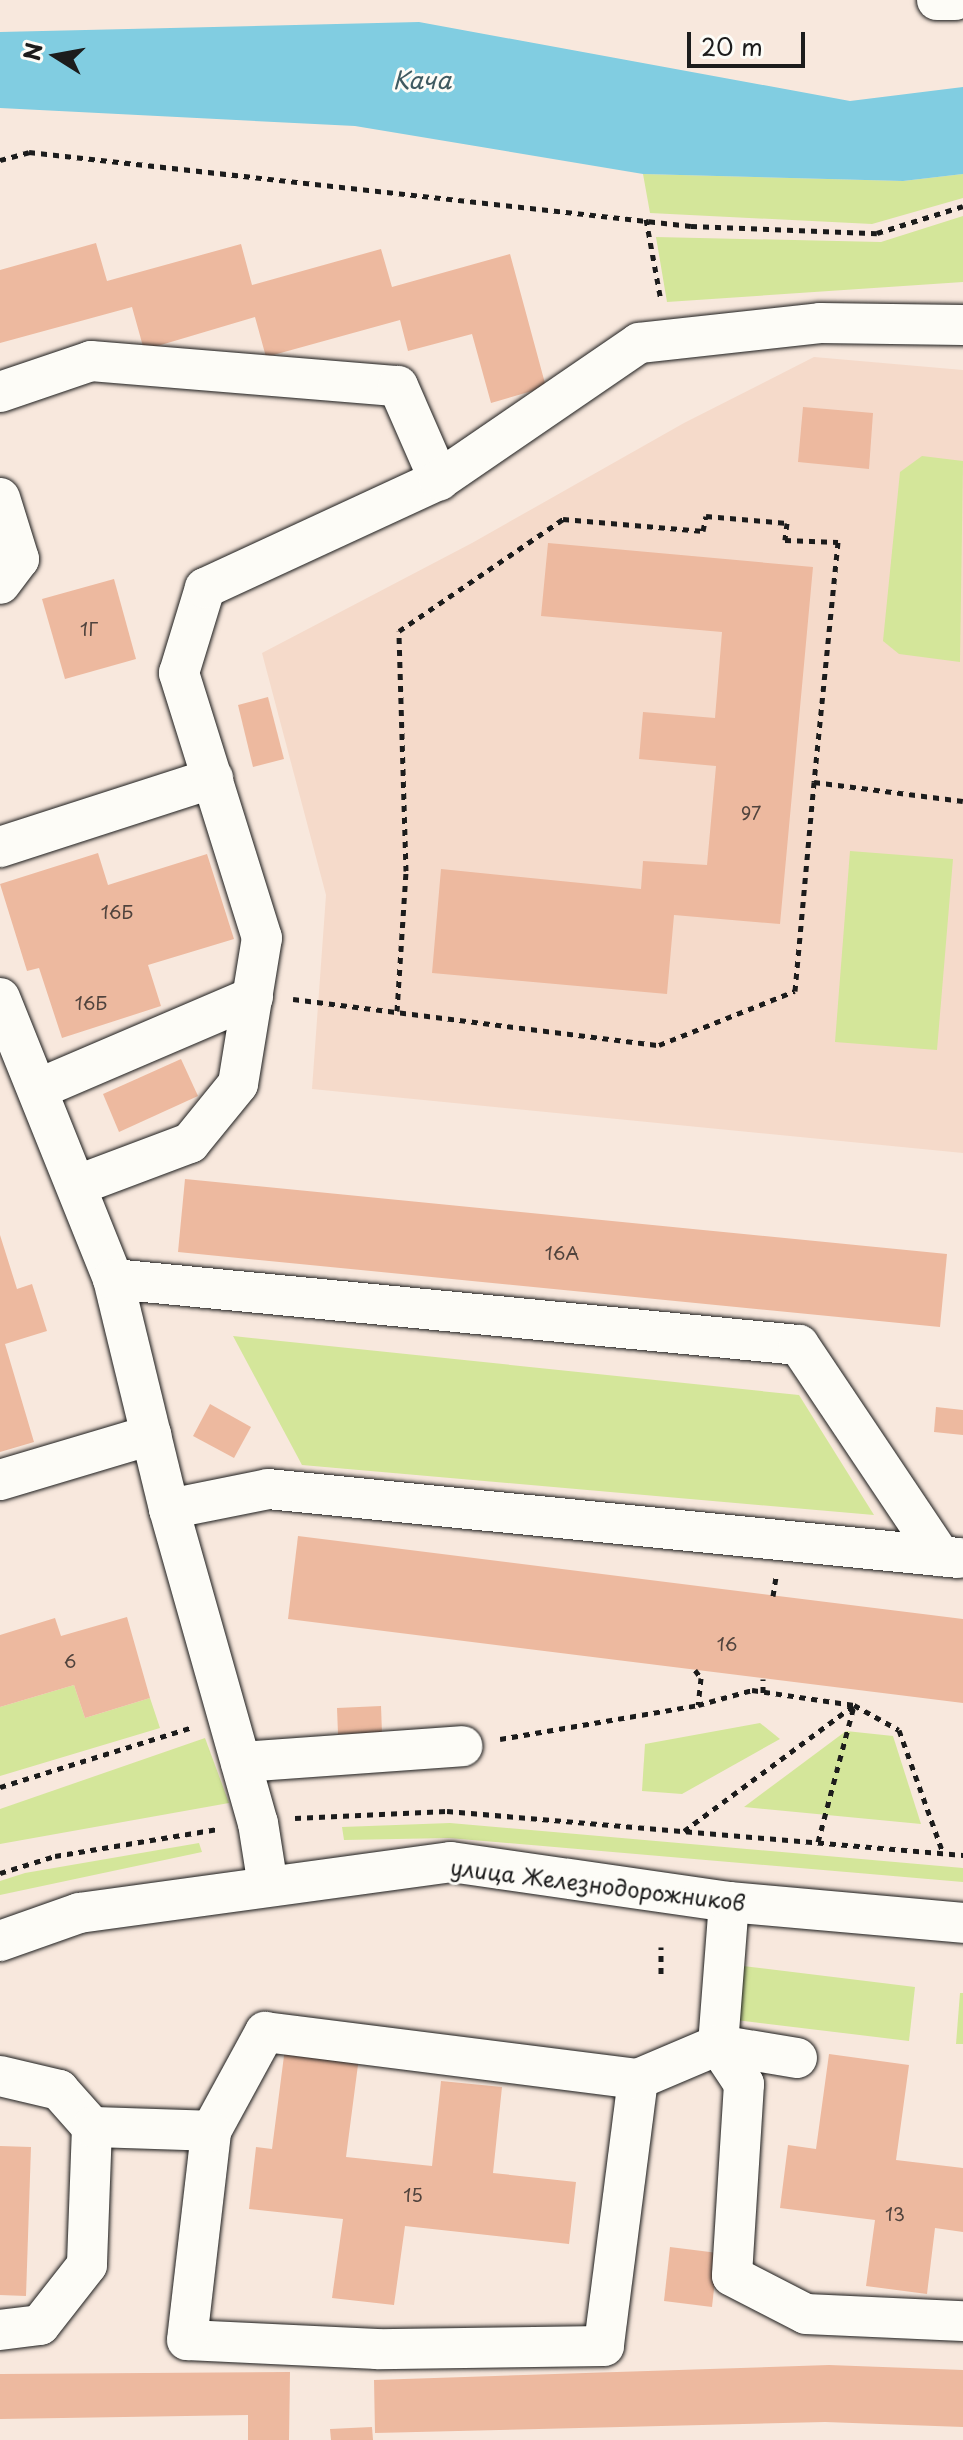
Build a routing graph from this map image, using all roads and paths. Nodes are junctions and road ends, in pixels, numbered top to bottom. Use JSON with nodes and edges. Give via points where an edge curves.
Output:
{"nodes":[{"id":1,"x":937,"y":0,"type":"edge"},
{"id":2,"x":955,"y":0,"type":"edge"},
{"id":3,"x":0,"y":160,"type":"edge"},
{"id":4,"x":963,"y":206,"type":"edge"},
{"id":5,"x":963,"y":325,"type":"edge"},
{"id":6,"x":0,"y":392,"type":"edge"},
{"id":7,"x":439,"y":480,"type":"junction"},
{"id":8,"x":0,"y":498,"type":"edge"},
{"id":9,"x":0,"y":584,"type":"edge"},
{"id":10,"x":213,"y":778,"type":"junction"},
{"id":11,"x":814,"y":782,"type":"junction"},
{"id":12,"x":963,"y":801,"type":"edge"},
{"id":13,"x":0,"y":847,"type":"edge"},
{"id":14,"x":253,"y":997,"type":"junction"},
{"id":15,"x":0,"y":998,"type":"edge"},
{"id":16,"x":397,"y":1011,"type":"junction"},
{"id":17,"x":38,"y":1089,"type":"junction"},
{"id":18,"x":78,"y":1185,"type":"junction"},
{"id":19,"x":113,"y":1279,"type":"junction"},
{"id":20,"x":151,"y":1435,"type":"junction"},
{"id":21,"x":0,"y":1480,"type":"edge"},
{"id":22,"x":169,"y":1509,"type":"junction"},
{"id":23,"x":952,"y":1557,"type":"edge"},
{"id":24,"x":695,"y":1670,"type":"dead end"},
{"id":25,"x":763,"y":1679,"type":"dead end"},
{"id":26,"x":763,"y":1693,"type":"junction"},
{"id":27,"x":698,"y":1705,"type":"junction"},
{"id":28,"x":854,"y":1705,"type":"junction"},
{"id":29,"x":225,"y":1717,"type":"junction"},
{"id":30,"x":462,"y":1746,"type":"joint"},
{"id":31,"x":241,"y":1762,"type":"junction"},
{"id":32,"x":0,"y":1787,"type":"edge"},
{"id":33,"x":272,"y":1821,"type":"junction"},
{"id":34,"x":684,"y":1831,"type":"junction"},
{"id":35,"x":818,"y":1842,"type":"junction"},
{"id":36,"x":943,"y":1853,"type":"junction"},
{"id":37,"x":963,"y":1855,"type":"edge"},
{"id":38,"x":0,"y":1873,"type":"edge"},
{"id":39,"x":268,"y":1886,"type":"junction"},
{"id":40,"x":729,"y":1902,"type":"junction"},
{"id":41,"x":963,"y":1923,"type":"edge"},
{"id":42,"x":0,"y":1941,"type":"edge"},
{"id":43,"x":661,"y":1947,"type":"dead end"},
{"id":44,"x":661,"y":1974,"type":"dead end"},
{"id":45,"x":718,"y":2045,"type":"junction"},
{"id":46,"x":797,"y":2058,"type":"dead end"},
{"id":47,"x":0,"y":2076,"type":"edge"},
{"id":48,"x":638,"y":2079,"type":"junction"},
{"id":49,"x":92,"y":2127,"type":"junction"},
{"id":50,"x":211,"y":2131,"type":"junction"},
{"id":51,"x":963,"y":2321,"type":"edge"},
{"id":52,"x":0,"y":2330,"type":"edge"}],
"edges":[{"from":1,"to":2,"type":"street"},
{"from":3,"to":4,"type":"path","via":[[29,152],[646,219],[877,233]]},
{"from":5,"to":7,"type":"street","via":[[820,323],[639,343]]},
{"from":6,"to":7,"type":"street","via":[[91,361],[398,386]]},
{"from":7,"to":10,"type":"street","via":[[205,588],[179,673]]},
{"from":8,"to":9,"type":"street","via":[[19,559]]},
{"from":10,"to":13,"type":"street"},
{"from":10,"to":14,"type":"street","via":[[262,938]]},
{"from":11,"to":12,"type":"path"},
{"from":11,"to":16,"type":"path","via":[[795,991],[659,1045]]},
{"from":11,"to":16,"type":"path","via":[[838,542],[785,540],[787,523],[720,517],[706,516],[703,531],[563,519],[399,631],[406,871]]},
{"from":14,"to":16,"type":"path"},
{"from":14,"to":17,"type":"street"},
{"from":14,"to":18,"type":"street","via":[[238,1084],[190,1143]]},
{"from":15,"to":17,"type":"street"},
{"from":17,"to":18,"type":"street"},
{"from":18,"to":19,"type":"street"},
{"from":19,"to":20,"type":"street"},
{"from":19,"to":23,"type":"street","via":[[799,1345]]},
{"from":20,"to":21,"type":"street"},
{"from":20,"to":22,"type":"street"},
{"from":22,"to":23,"type":"street","via":[[268,1489]]},
{"from":22,"to":29,"type":"street"},
{"from":24,"to":27,"type":"path","via":[[701,1678]]},
{"from":25,"to":26,"type":"path"},
{"from":26,"to":27,"type":"path","via":[[752,1690]]},
{"from":26,"to":28,"type":"path"},
{"from":27,"to":30,"type":"path"},
{"from":28,"to":34,"type":"path"},
{"from":28,"to":35,"type":"path"},
{"from":28,"to":36,"type":"path","via":[[899,1730]]},
{"from":29,"to":31,"type":"street"},
{"from":29,"to":32,"type":"path"},
{"from":30,"to":31,"type":"street"},
{"from":31,"to":33,"type":"street"},
{"from":33,"to":34,"type":"path","via":[[447,1811]]},
{"from":33,"to":38,"type":"path","via":[[55,1856]]},
{"from":33,"to":39,"type":"street"},
{"from":34,"to":35,"type":"path"},
{"from":35,"to":36,"type":"path"},
{"from":36,"to":37,"type":"path"},
{"from":39,"to":40,"type":"street","name":"улица Железнодорожников","via":[[451,1862]]},
{"from":39,"to":42,"type":"street","name":"улица Железнодорожников","via":[[79,1913]]},
{"from":40,"to":41,"type":"street","name":"улица Железнодорожников"},
{"from":40,"to":45,"type":"street"},
{"from":43,"to":44,"type":"path"},
{"from":45,"to":46,"type":"street"},
{"from":45,"to":48,"type":"street"},
{"from":45,"to":51,"type":"street","via":[[744,2084],[732,2276],[806,2314]]},
{"from":47,"to":49,"type":"street","via":[[59,2090]]},
{"from":48,"to":50,"type":"street","via":[[265,2032]]},
{"from":48,"to":50,"type":"street","via":[[604,2346],[377,2349],[187,2340]]},
{"from":49,"to":50,"type":"street"},
{"from":49,"to":52,"type":"street","via":[[87,2265],[40,2325]]}]}
